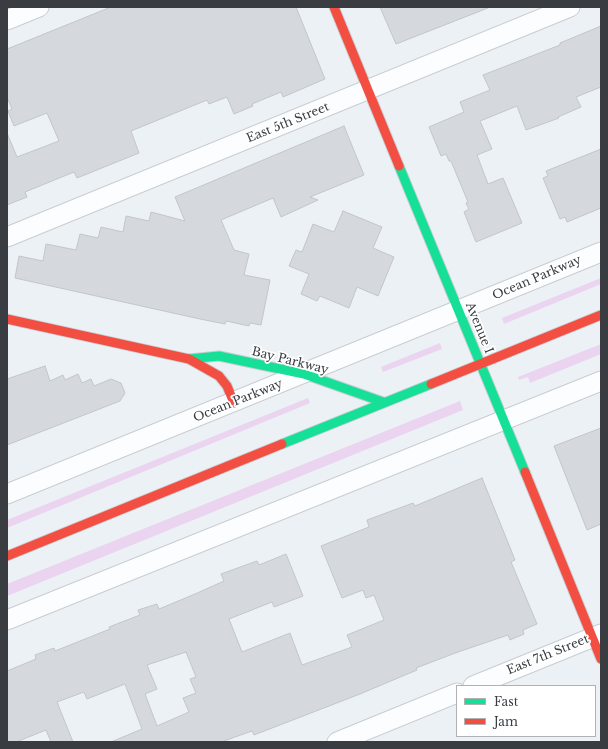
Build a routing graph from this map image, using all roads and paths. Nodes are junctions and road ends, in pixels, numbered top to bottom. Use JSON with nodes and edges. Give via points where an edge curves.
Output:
{"nodes":[{"id":1,"x":39,"y":7,"type":"edge"},
{"id":2,"x":334,"y":7,"type":"edge"},
{"id":3,"x":570,"y":7,"type":"edge"},
{"id":4,"x":7,"y":20,"type":"edge"},
{"id":5,"x":368,"y":90,"type":"junction"},
{"id":6,"x":7,"y":237,"type":"edge"},
{"id":7,"x":601,"y":252,"type":"edge"},
{"id":8,"x":459,"y":311,"type":"junction"},
{"id":9,"x":601,"y":315,"type":"edge"},
{"id":10,"x":7,"y":319,"type":"edge"},
{"id":11,"x":189,"y":359,"type":"junction"},
{"id":12,"x":480,"y":364,"type":"junction"},
{"id":13,"x":304,"y":374,"type":"junction"},
{"id":14,"x":601,"y":381,"type":"edge"},
{"id":15,"x":383,"y":402,"type":"junction"},
{"id":16,"x":234,"y":403,"type":"junction"},
{"id":17,"x":504,"y":421,"type":"junction"},
{"id":18,"x":7,"y":494,"type":"edge"},
{"id":19,"x":7,"y":556,"type":"edge"},
{"id":20,"x":7,"y":620,"type":"edge"},
{"id":21,"x":597,"y":636,"type":"edge"},
{"id":22,"x":601,"y":659,"type":"edge"},
{"id":23,"x":476,"y":685,"type":"edge"},
{"id":24,"x":456,"y":693,"type":"edge"},
{"id":25,"x":337,"y":742,"type":"edge"}],
"edges":[{"from":1,"to":4,"type":"street"},
{"from":2,"to":5,"type":"main road","name":"Avenue I"},
{"from":3,"to":5,"type":"street","name":"East 5th Street"},
{"from":5,"to":6,"type":"street","name":"East 5th Street"},
{"from":5,"to":8,"type":"main road","name":"Avenue I"},
{"from":7,"to":8,"type":"street","name":"Ocean Parkway"},
{"from":8,"to":12,"type":"main road","name":"Avenue I"},
{"from":8,"to":13,"type":"street","name":"Ocean Parkway"},
{"from":9,"to":12,"type":"main road"},
{"from":10,"to":11,"type":"main road","name":"Bay Parkway"},
{"from":11,"to":13,"type":"main road","name":"Bay Parkway","via":[[219,356]]},
{"from":11,"to":16,"type":"main road","name":"Bay Parkway","via":[[219,376],[227,386]]},
{"from":12,"to":15,"type":"main road"},
{"from":12,"to":17,"type":"main road","name":"Avenue I"},
{"from":13,"to":15,"type":"main road","name":"Bay Parkway"},
{"from":13,"to":16,"type":"street","name":"Ocean Parkway"},
{"from":14,"to":17,"type":"street"},
{"from":15,"to":19,"type":"main road"},
{"from":16,"to":18,"type":"street","name":"Ocean Parkway"},
{"from":17,"to":20,"type":"street"},
{"from":17,"to":21,"type":"main road","name":"Avenue I"},
{"from":21,"to":22,"type":"main road","name":"Avenue I"},
{"from":21,"to":23,"type":"street","name":"East 7th Street"},
{"from":24,"to":25,"type":"street"}]}
